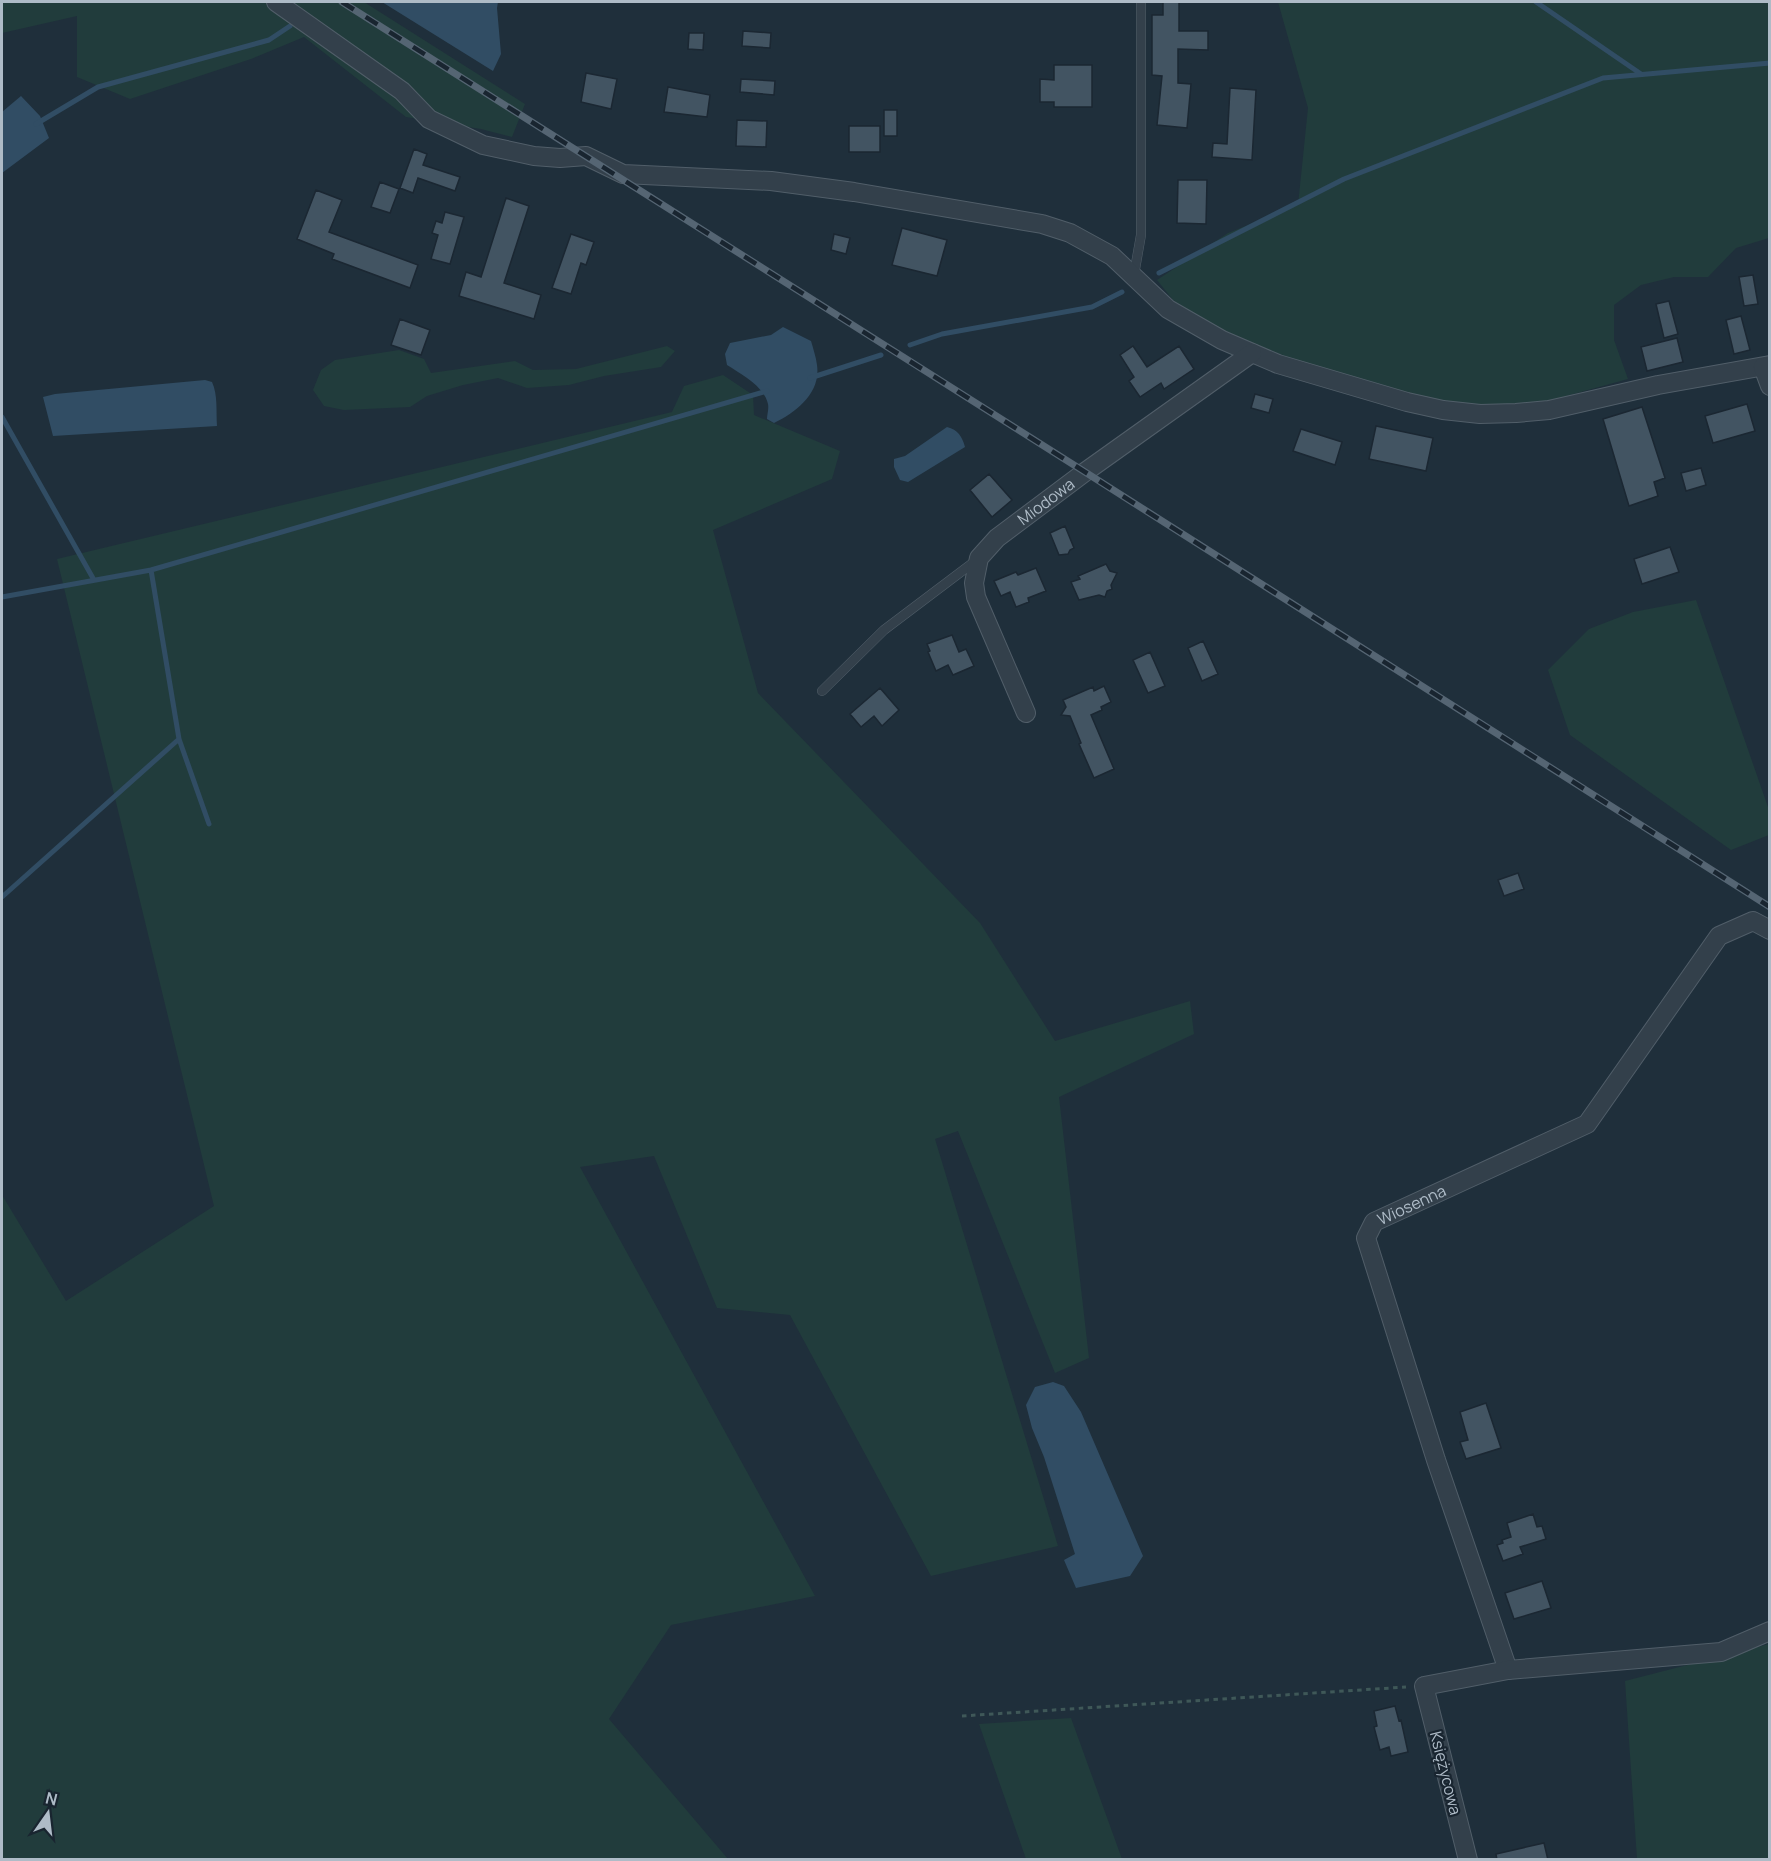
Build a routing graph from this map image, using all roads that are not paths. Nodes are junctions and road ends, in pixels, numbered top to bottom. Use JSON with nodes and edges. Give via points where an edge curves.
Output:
{"nodes":[{"id":1,"x":276,"y":2,"type":"edge"},
{"id":2,"x":1141,"y":2,"type":"edge"},
{"id":3,"x":1134,"y":275,"type":"junction"},
{"id":4,"x":1252,"y":353,"type":"junction"},
{"id":5,"x":1766,"y":366,"type":"edge"},
{"id":6,"x":1770,"y":386,"type":"edge"},
{"id":7,"x":979,"y":558,"type":"junction"},
{"id":8,"x":822,"y":691,"type":"dead end"},
{"id":9,"x":1026,"y":713,"type":"dead end"},
{"id":10,"x":1770,"y":930,"type":"edge"},
{"id":11,"x":1770,"y":1631,"type":"edge"},
{"id":12,"x":1508,"y":1670,"type":"junction"},
{"id":13,"x":1468,"y":1860,"type":"edge"}],
"edges":[{"from":1,"to":3,"type":"street","via":[[402,91],[429,119],[483,145],[534,156],[586,156],[623,174],[771,181],[1042,224],[1070,232],[1112,256]]},
{"from":2,"to":3,"type":"lane","via":[[1141,236]]},
{"from":3,"to":4,"type":"street","via":[[1168,309]]},
{"from":4,"to":5,"type":"street","via":[[1407,402],[1480,414],[1549,410]]},
{"from":4,"to":7,"type":"street","name":"Miodowa","via":[[1006,531]]},
{"from":5,"to":6,"type":"street"},
{"from":7,"to":8,"type":"lane","via":[[884,630]]},
{"from":7,"to":9,"type":"street","via":[[974,583],[976,597]]},
{"from":10,"to":12,"type":"street","name":"Wiosenna","via":[[1753,921],[1719,936],[1587,1124],[1374,1222],[1366,1238]]},
{"from":11,"to":12,"type":"street","via":[[1721,1652]]},
{"from":12,"to":13,"type":"street","name":"Księżycowa","via":[[1424,1686]]}]}
